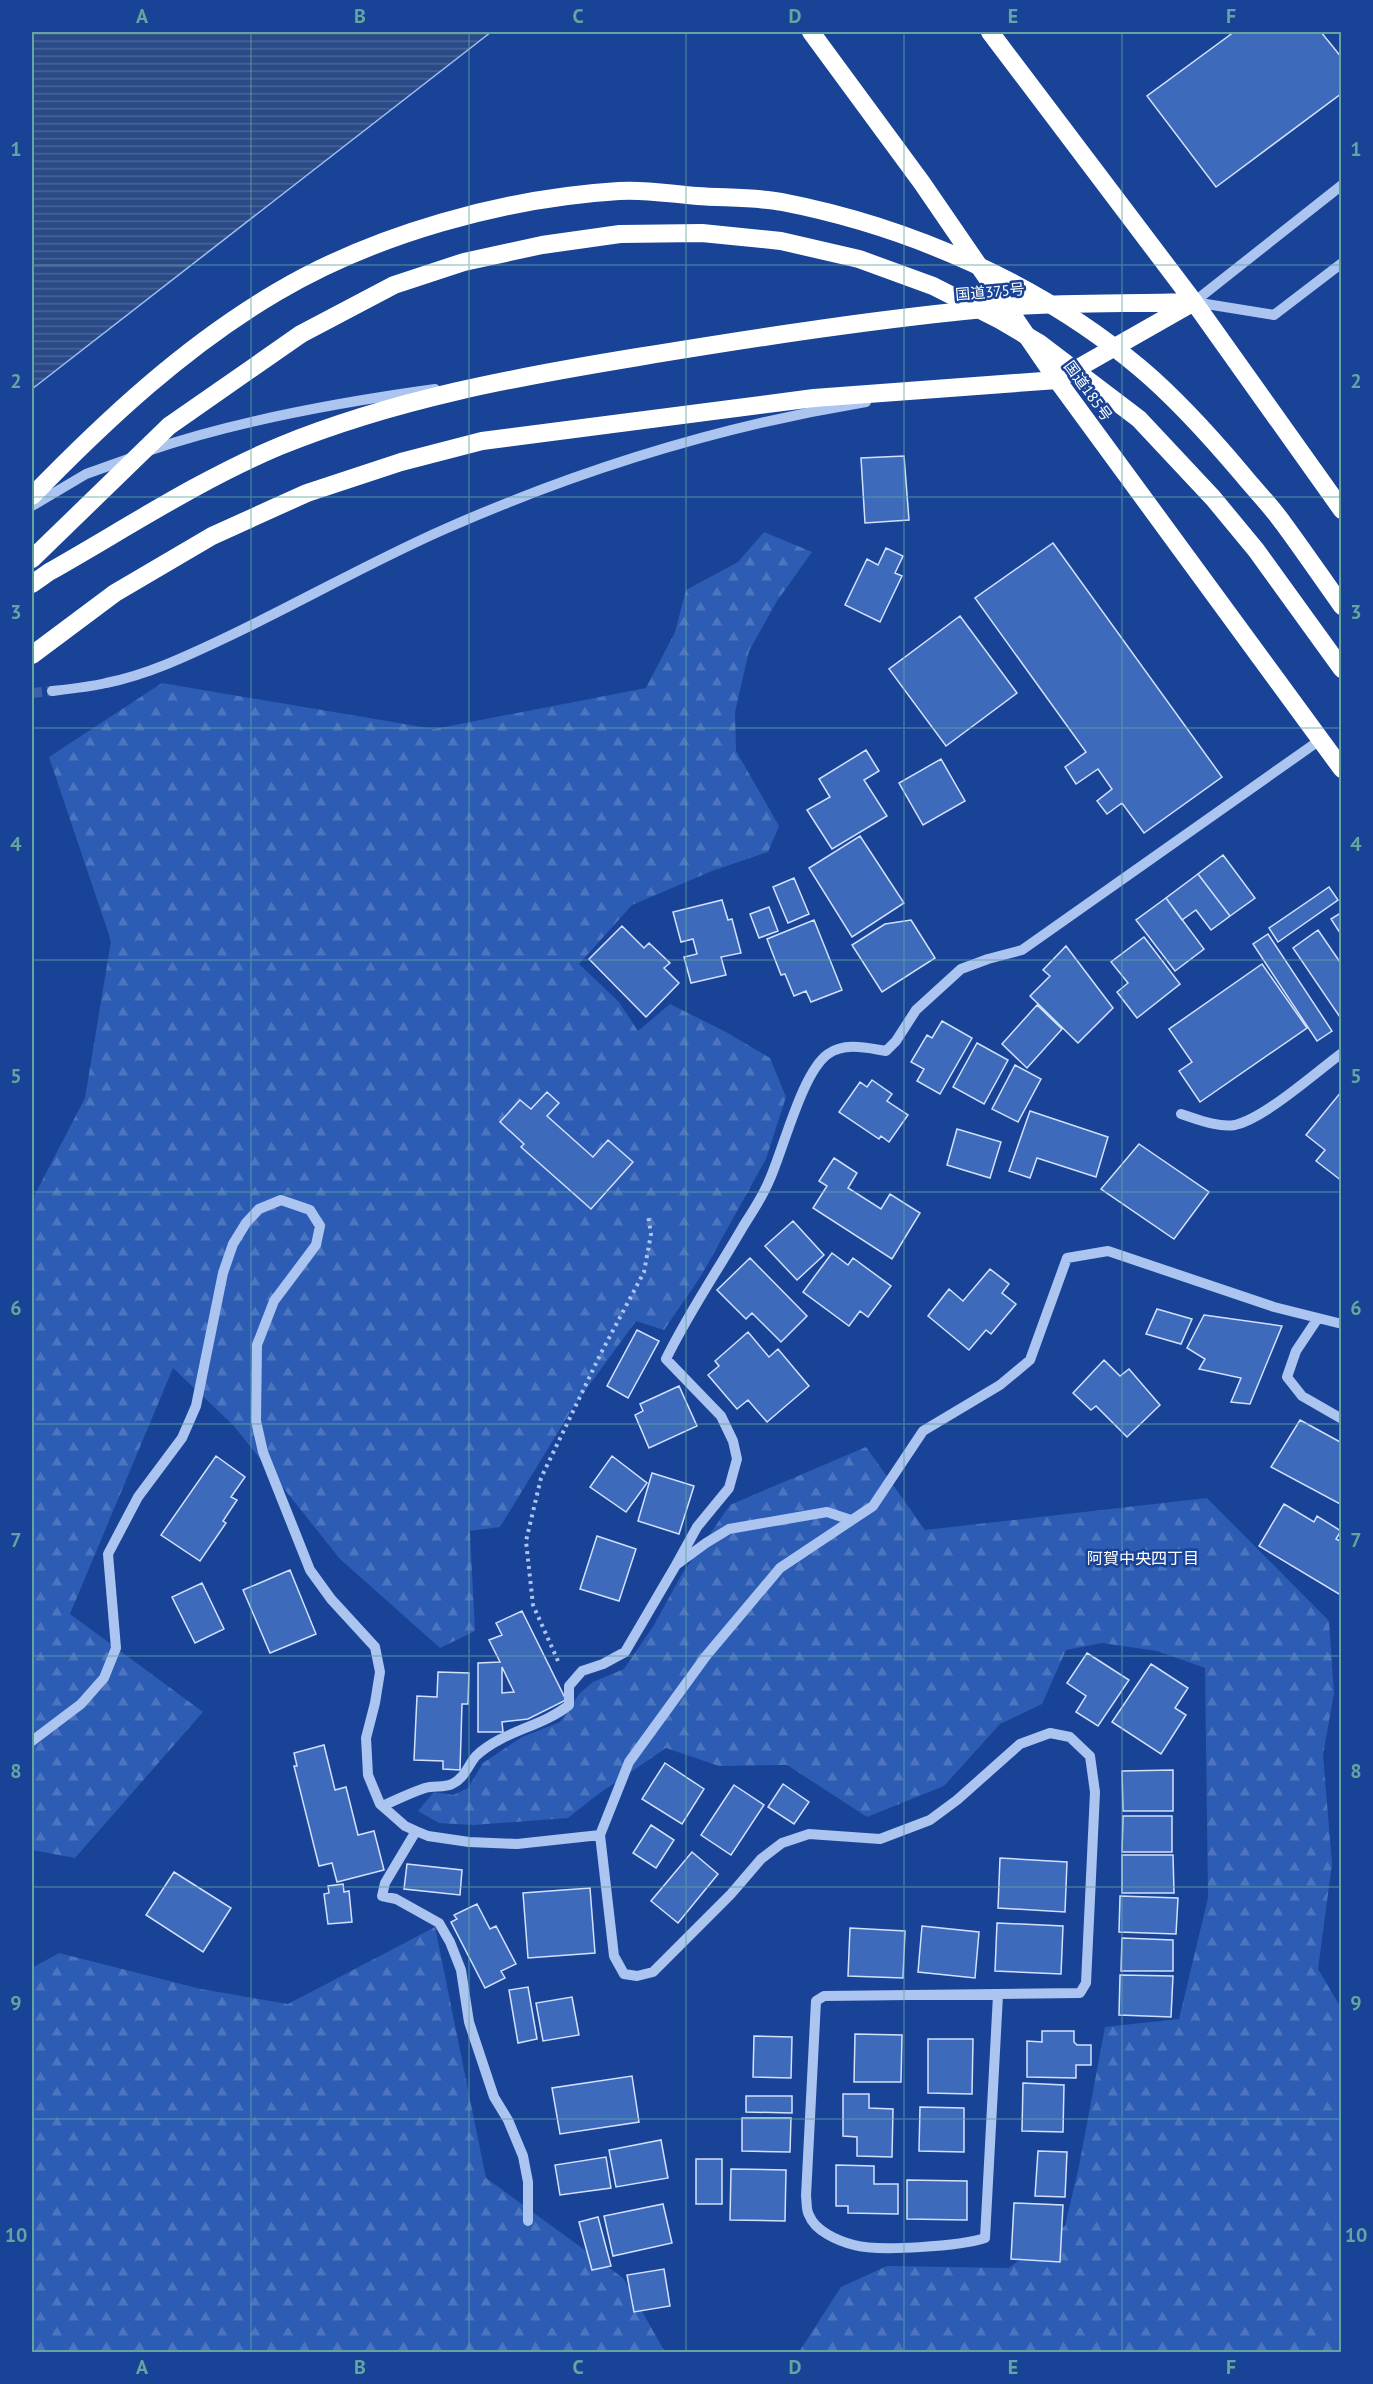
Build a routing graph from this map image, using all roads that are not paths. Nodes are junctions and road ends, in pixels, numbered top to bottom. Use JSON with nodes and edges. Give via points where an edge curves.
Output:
{"nodes":[{"id":1,"x":811,"y":32,"type":"edge"},
{"id":2,"x":990,"y":32,"type":"edge"},
{"id":3,"x":1341,"y":185,"type":"edge"},
{"id":4,"x":1341,"y":263,"type":"edge"},
{"id":5,"x":1194,"y":302,"type":"junction"},
{"id":6,"x":1007,"y":307,"type":"junction"},
{"id":7,"x":522,"y":376,"type":"junction"},
{"id":8,"x":1058,"y":380,"type":"junction"},
{"id":9,"x":943,"y":389,"type":"junction"},
{"id":10,"x":32,"y":496,"type":"edge"},
{"id":11,"x":1340,"y":504,"type":"edge"},
{"id":12,"x":32,"y":506,"type":"edge"},
{"id":13,"x":32,"y":559,"type":"edge"},
{"id":14,"x":32,"y":584,"type":"edge"},
{"id":15,"x":1341,"y":606,"type":"edge"},
{"id":16,"x":32,"y":655,"type":"edge"},
{"id":17,"x":1341,"y":669,"type":"edge"},
{"id":18,"x":52,"y":691,"type":"tunnel mouth"},
{"id":19,"x":1320,"y":740,"type":"junction"},
{"id":20,"x":1341,"y":769,"type":"edge"},
{"id":21,"x":1341,"y":1053,"type":"edge"},
{"id":22,"x":1181,"y":1114,"type":"dead end"},
{"id":23,"x":1318,"y":1318,"type":"junction"},
{"id":24,"x":1341,"y":1324,"type":"edge"},
{"id":25,"x":1341,"y":1419,"type":"edge"},
{"id":26,"x":851,"y":1520,"type":"junction"},
{"id":27,"x":676,"y":1565,"type":"junction"},
{"id":28,"x":32,"y":1741,"type":"edge"},
{"id":29,"x":382,"y":1806,"type":"junction"},
{"id":30,"x":416,"y":1831,"type":"junction"},
{"id":31,"x":600,"y":1835,"type":"junction"},
{"id":32,"x":998,"y":1995,"type":"junction"},
{"id":33,"x":528,"y":2221,"type":"dead end"}],
"edges":[{"from":1,"to":6,"type":"highway","name":"国道185号"},
{"from":2,"to":5,"type":"highway"},
{"from":3,"to":5,"type":"street"},
{"from":4,"to":5,"type":"street","via":[[1274,315]]},
{"from":5,"to":6,"type":"highway","name":"国道375号"},
{"from":5,"to":8,"type":"highway"},
{"from":5,"to":11,"type":"highway"},
{"from":6,"to":7,"type":"highway","name":"国道375号","via":[[765,336]]},
{"from":6,"to":8,"type":"highway","name":"国道185号"},
{"from":7,"to":12,"type":"street","via":[[372,398],[232,428],[152,450],[86,474]]},
{"from":7,"to":14,"type":"highway","name":"国道375号","via":[[376,412],[281,446],[198,485]]},
{"from":8,"to":9,"type":"highway"},
{"from":8,"to":19,"type":"highway","name":"国道185号"},
{"from":9,"to":16,"type":"highway","via":[[814,398],[494,440],[401,462],[307,493],[212,536],[115,593]]},
{"from":9,"to":18,"type":"street","via":[[765,422],[564,481],[366,565],[262,620],[153,669],[108,683]]},
{"from":10,"to":15,"type":"highway","bridge":true,"via":[[130,401],[208,337],[279,291],[366,248],[455,219],[544,199],[622,190],[769,201],[849,219],[936,247],[1018,287],[1083,326],[1181,405],[1282,521]]},
{"from":13,"to":17,"type":"highway","bridge":true,"via":[[169,426],[301,334],[394,285],[464,262],[542,245],[620,234],[702,233],[781,241],[859,259],[933,286],[1040,343],[1139,419],[1198,481],[1256,550]]},
{"from":19,"to":20,"type":"highway","name":"国道185号"},
{"from":19,"to":27,"type":"street","via":[[1022,950],[961,969],[916,1010],[886,1051],[854,1045],[829,1054],[813,1072],[769,1182],[684,1322],[666,1359],[721,1416],[737,1459],[729,1488],[697,1527]]},
{"from":21,"to":22,"type":"street","via":[[1257,1116],[1233,1125],[1208,1123]]},
{"from":23,"to":24,"type":"street"},
{"from":23,"to":25,"type":"street","via":[[1296,1351],[1287,1377],[1302,1396]]},
{"from":23,"to":26,"type":"street","via":[[1108,1251],[1067,1258],[1030,1360],[1000,1385],[923,1431],[873,1506]]},
{"from":26,"to":27,"type":"street","via":[[827,1512],[729,1529]]},
{"from":26,"to":31,"type":"street","via":[[780,1568],[706,1656],[629,1762]]},
{"from":27,"to":29,"type":"street","via":[[624,1652],[582,1671],[569,1686],[570,1705],[556,1716],[491,1746],[475,1757],[466,1773],[452,1784],[427,1787]]},
{"from":28,"to":29,"type":"street","via":[[81,1704],[104,1678],[116,1648],[108,1554],[138,1497],[182,1438],[196,1406],[223,1273],[233,1244],[260,1209],[281,1200],[310,1210],[320,1226],[316,1245],[274,1301],[259,1338],[256,1421],[263,1452],[310,1569],[331,1599],[375,1647],[380,1672],[366,1738],[368,1775]]},
{"from":29,"to":30,"type":"street"},
{"from":30,"to":31,"type":"street","via":[[469,1842],[517,1844]]},
{"from":30,"to":33,"type":"street","via":[[385,1883],[382,1896],[396,1899],[439,1923],[450,1942],[461,1970],[469,2022],[494,2097],[523,2156]]},
{"from":31,"to":32,"type":"street","via":[[614,1956],[624,1974],[637,1976],[653,1972],[679,1949],[761,1859],[782,1843],[809,1834],[880,1839],[930,1820],[1020,1744],[1050,1733],[1070,1737],[1090,1756],[1095,1792],[1086,1983],[1080,1994]]},
{"from":32,"to":32,"type":"street","via":[[825,1996],[816,2001],[806,2196],[809,2215],[826,2234],[855,2246],[892,2248],[972,2243],[985,2238]]}]}
